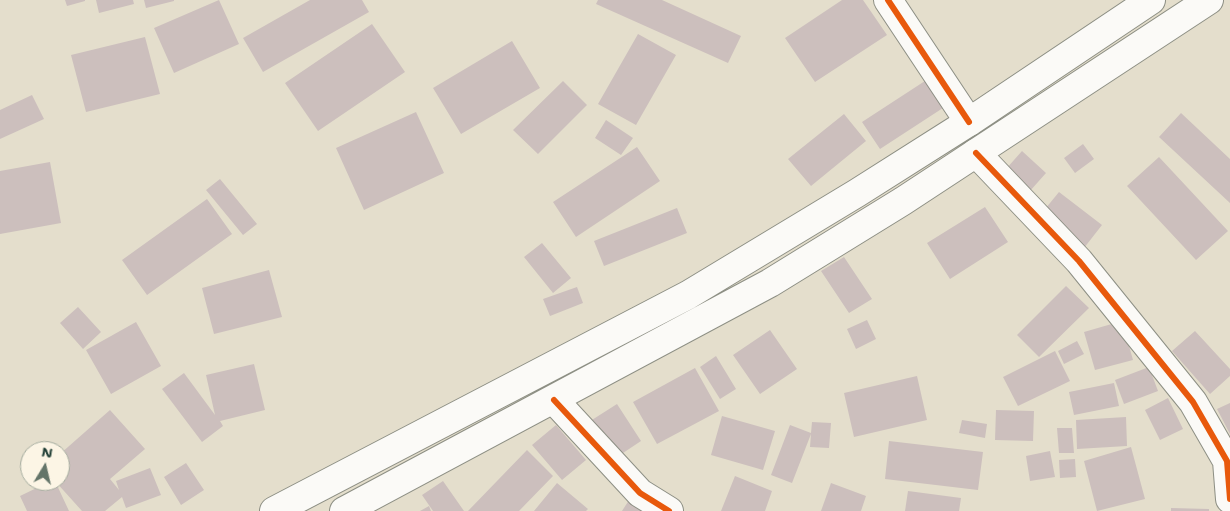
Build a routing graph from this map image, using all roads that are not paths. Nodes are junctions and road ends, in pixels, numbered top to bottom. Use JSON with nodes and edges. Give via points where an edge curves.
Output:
{"nodes":[{"id":1,"x":888,"y":0,"type":"edge"},
{"id":2,"x":1150,"y":0,"type":"edge"},
{"id":3,"x":1206,"y":1,"type":"edge"},
{"id":4,"x":969,"y":122,"type":"junction"},
{"id":5,"x":976,"y":153,"type":"junction"},
{"id":6,"x":554,"y":400,"type":"junction"},
{"id":7,"x":1230,"y":499,"type":"edge"},
{"id":8,"x":274,"y":511,"type":"edge"},
{"id":9,"x":344,"y":511,"type":"edge"},
{"id":10,"x":669,"y":511,"type":"edge"}],
"edges":[{"from":1,"to":4,"type":"main road"},
{"from":2,"to":4,"type":"main road"},
{"from":3,"to":5,"type":"main road"},
{"from":4,"to":8,"type":"main road","via":[[688,296]]},
{"from":5,"to":6,"type":"main road","via":[[770,283]]},
{"from":5,"to":7,"type":"main road","via":[[1078,261],[1192,402],[1227,461]]},
{"from":6,"to":9,"type":"main road"},
{"from":6,"to":10,"type":"main road","via":[[640,493]]}]}
